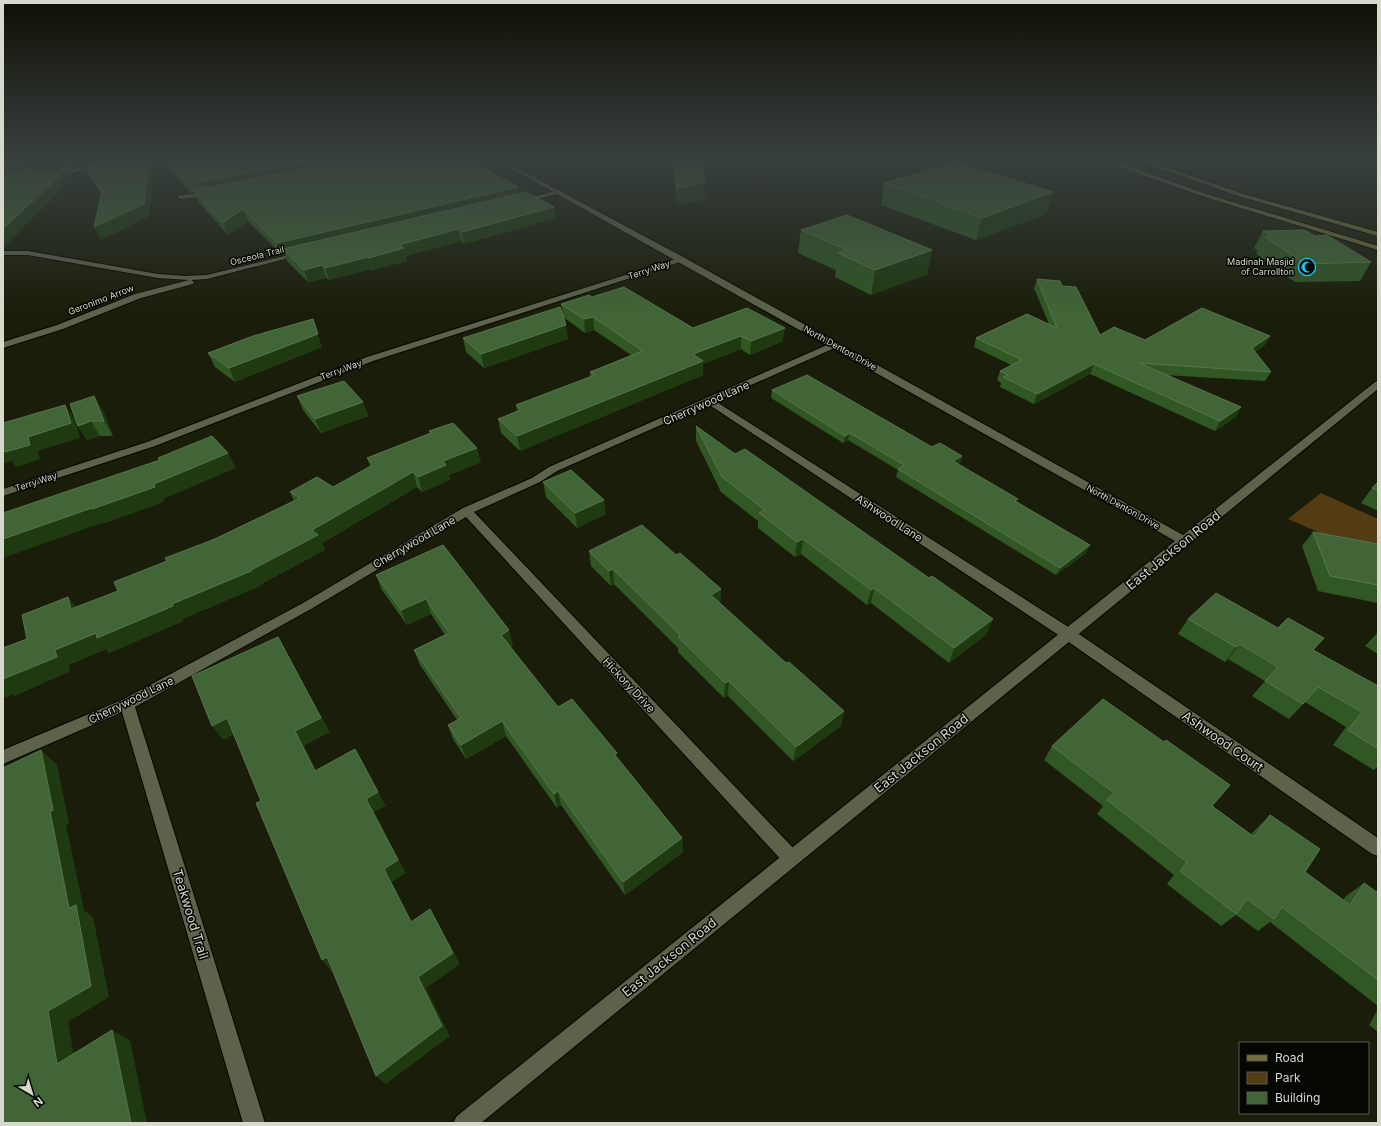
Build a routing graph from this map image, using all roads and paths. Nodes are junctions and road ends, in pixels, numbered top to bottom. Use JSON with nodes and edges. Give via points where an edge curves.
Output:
{"nodes":[{"id":1,"x":592,"y":211,"type":"edge"},
{"id":2,"x":1250,"y":211,"type":"edge"},
{"id":3,"x":1296,"y":211,"type":"edge"},
{"id":4,"x":1378,"y":234,"type":"edge"},
{"id":5,"x":1378,"y":248,"type":"edge"},
{"id":6,"x":3,"y":253,"type":"edge"},
{"id":7,"x":306,"y":253,"type":"edge"},
{"id":8,"x":682,"y":260,"type":"junction"},
{"id":9,"x":207,"y":277,"type":"junction"},
{"id":10,"x":3,"y":345,"type":"edge"},
{"id":11,"x":834,"y":346,"type":"junction"},
{"id":12,"x":1376,"y":387,"type":"edge"},
{"id":13,"x":710,"y":401,"type":"junction"},
{"id":14,"x":3,"y":493,"type":"edge"},
{"id":15,"x":467,"y":511,"type":"junction"},
{"id":16,"x":1184,"y":541,"type":"junction"},
{"id":17,"x":1068,"y":634,"type":"junction"},
{"id":18,"x":127,"y":704,"type":"junction"},
{"id":19,"x":3,"y":757,"type":"edge"},
{"id":20,"x":1378,"y":848,"type":"edge"},
{"id":21,"x":791,"y":858,"type":"junction"},
{"id":22,"x":254,"y":1123,"type":"edge"},
{"id":23,"x":464,"y":1123,"type":"edge"}],
"edges":[{"from":1,"to":8,"type":"street","name":"North Denton Drive"},
{"from":2,"to":5,"type":"main road"},
{"from":3,"to":4,"type":"main road"},
{"from":6,"to":9,"type":"street","name":"Osceola Trail","via":[[28,253],[158,276]]},
{"from":7,"to":9,"type":"street","name":"Osceola Trail"},
{"from":8,"to":11,"type":"street","name":"North Denton Drive"},
{"from":8,"to":14,"type":"street","name":"Terry Way","via":[[370,360],[151,444]]},
{"from":9,"to":10,"type":"street","name":"Geronimo Arrow","via":[[138,296],[60,327]]},
{"from":11,"to":13,"type":"street","name":"Cherrywood Lane"},
{"from":11,"to":16,"type":"street","name":"North Denton Drive"},
{"from":12,"to":16,"type":"street","name":"East Jackson Road"},
{"from":13,"to":15,"type":"street","name":"Cherrywood Lane","via":[[553,469],[536,480]]},
{"from":13,"to":17,"type":"street","name":"Ashwood Lane"},
{"from":15,"to":18,"type":"street","name":"Cherrywood Lane","via":[[306,606]]},
{"from":15,"to":21,"type":"street","name":"Hickory Drive"},
{"from":16,"to":17,"type":"street","name":"East Jackson Road"},
{"from":17,"to":20,"type":"street","name":"Ashwood Court"},
{"from":17,"to":21,"type":"street","name":"East Jackson Road"},
{"from":18,"to":19,"type":"street","name":"Cherrywood Lane"},
{"from":18,"to":22,"type":"street","name":"Teakwood Trail"},
{"from":21,"to":23,"type":"street","name":"East Jackson Road"}]}
